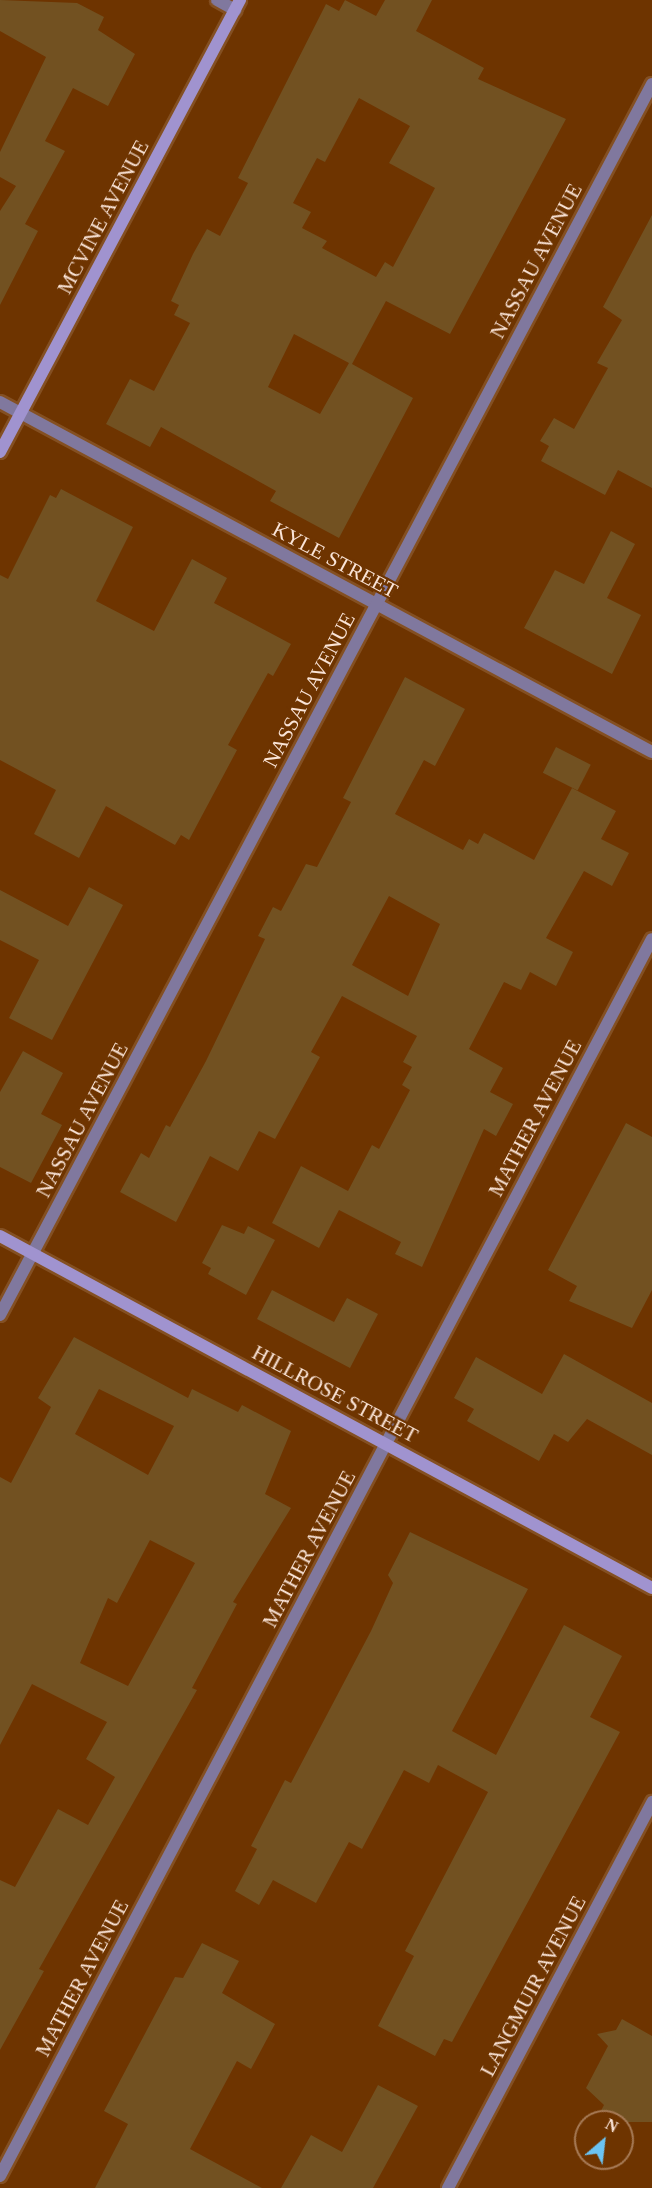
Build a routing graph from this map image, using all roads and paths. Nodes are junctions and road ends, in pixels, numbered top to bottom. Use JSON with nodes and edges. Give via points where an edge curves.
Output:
{"nodes":[{"id":1,"x":217,"y":0,"type":"edge"},
{"id":2,"x":238,"y":5,"type":"edge"},
{"id":3,"x":652,"y":84,"type":"edge"},
{"id":4,"x":0,"y":402,"type":"edge"},
{"id":5,"x":21,"y":413,"type":"junction"},
{"id":6,"x":0,"y":452,"type":"edge"},
{"id":7,"x":376,"y":605,"type":"junction"},
{"id":8,"x":652,"y":752,"type":"edge"},
{"id":9,"x":652,"y":939,"type":"edge"},
{"id":10,"x":0,"y":1236,"type":"edge"},
{"id":11,"x":33,"y":1254,"type":"junction"},
{"id":12,"x":0,"y":1315,"type":"edge"},
{"id":13,"x":386,"y":1444,"type":"junction"},
{"id":14,"x":652,"y":1588,"type":"edge"},
{"id":15,"x":652,"y":1802,"type":"edge"},
{"id":16,"x":0,"y":2176,"type":"edge"},
{"id":17,"x":448,"y":2188,"type":"edge"}],
"edges":[{"from":1,"to":2,"type":"street"},
{"from":2,"to":5,"type":"street","name":"MCVINE AVENUE"},
{"from":3,"to":7,"type":"street","name":"NASSAU AVENUE"},
{"from":4,"to":5,"type":"street","name":"KYLE STREET"},
{"from":5,"to":6,"type":"street","name":"MCVINE AVENUE"},
{"from":5,"to":7,"type":"street","name":"KYLE STREET"},
{"from":7,"to":8,"type":"street","name":"KYLE STREET"},
{"from":7,"to":11,"type":"street","name":"NASSAU AVENUE"},
{"from":9,"to":13,"type":"street","name":"MATHER AVENUE"},
{"from":10,"to":11,"type":"street","name":"HILLROSE STREET"},
{"from":11,"to":12,"type":"street","name":"NASSAU AVENUE"},
{"from":11,"to":13,"type":"street","name":"HILLROSE STREET"},
{"from":13,"to":14,"type":"street","name":"HILLROSE STREET"},
{"from":13,"to":16,"type":"street","name":"MATHER AVENUE"},
{"from":15,"to":17,"type":"street","name":"LANGMUIR AVENUE"}]}
